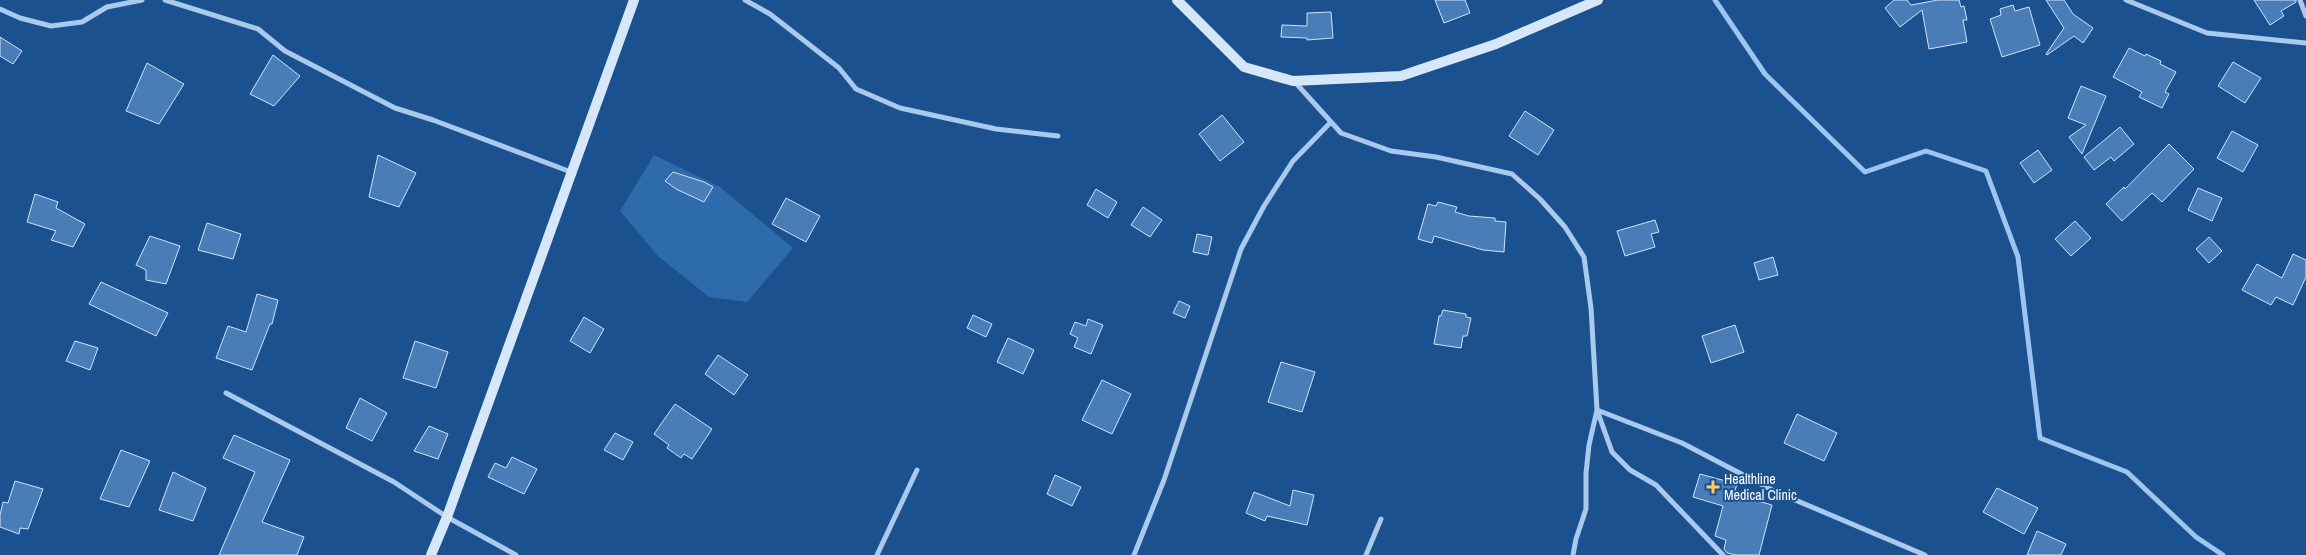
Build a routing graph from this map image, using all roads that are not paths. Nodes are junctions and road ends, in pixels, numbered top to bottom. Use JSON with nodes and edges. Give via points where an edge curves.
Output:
{"nodes":[{"id":1,"x":142,"y":0,"type":"edge"},
{"id":2,"x":165,"y":0,"type":"edge"},
{"id":3,"x":634,"y":0,"type":"edge"},
{"id":4,"x":745,"y":0,"type":"edge"},
{"id":5,"x":1176,"y":0,"type":"edge"},
{"id":6,"x":1598,"y":0,"type":"edge"},
{"id":7,"x":2126,"y":0,"type":"edge"},
{"id":8,"x":2300,"y":0,"type":"edge"},
{"id":9,"x":0,"y":9,"type":"edge"},
{"id":10,"x":2306,"y":16,"type":"edge"},
{"id":11,"x":2306,"y":43,"type":"edge"},
{"id":12,"x":1294,"y":81,"type":"junction"},
{"id":13,"x":1330,"y":122,"type":"junction"},
{"id":14,"x":1058,"y":136,"type":"dead end"},
{"id":15,"x":570,"y":172,"type":"junction"},
{"id":16,"x":226,"y":393,"type":"dead end"},
{"id":17,"x":1597,"y":410,"type":"junction"},
{"id":18,"x":917,"y":470,"type":"dead end"},
{"id":19,"x":447,"y":516,"type":"junction"},
{"id":20,"x":1381,"y":519,"type":"dead end"},
{"id":21,"x":431,"y":555,"type":"edge"},
{"id":22,"x":516,"y":555,"type":"edge"},
{"id":23,"x":876,"y":555,"type":"edge"},
{"id":24,"x":1134,"y":555,"type":"edge"},
{"id":25,"x":1366,"y":555,"type":"edge"},
{"id":26,"x":1573,"y":555,"type":"edge"},
{"id":27,"x":1723,"y":555,"type":"edge"},
{"id":28,"x":1925,"y":555,"type":"edge"}],
"edges":[{"from":1,"to":9,"type":"street","via":[[107,7],[82,22],[50,26]]},
{"from":2,"to":15,"type":"street","via":[[258,29],[285,51],[395,108]]},
{"from":3,"to":15,"type":"main road"},
{"from":4,"to":14,"type":"street","via":[[770,14],[838,68],[856,89],[900,108],[996,129]]},
{"from":5,"to":12,"type":"main road","via":[[1244,67]]},
{"from":6,"to":12,"type":"main road","via":[[1496,44],[1401,76]]},
{"from":7,"to":11,"type":"street","via":[[2207,33]]},
{"from":8,"to":10,"type":"street"},
{"from":12,"to":13,"type":"street"},
{"from":13,"to":17,"type":"street","via":[[1342,133],[1391,151],[1436,157],[1512,174],[1540,199],[1565,227],[1584,257],[1591,308]]},
{"from":13,"to":24,"type":"street","via":[[1293,161],[1264,206],[1242,250],[1164,480]]},
{"from":15,"to":19,"type":"main road"},
{"from":16,"to":19,"type":"street","via":[[394,482]]},
{"from":17,"to":26,"type":"street","via":[[1589,445],[1586,509]]},
{"from":17,"to":27,"type":"street","via":[[1612,452],[1630,470],[1656,485]]},
{"from":17,"to":28,"type":"street","via":[[1682,442],[1774,491]]},
{"from":18,"to":23,"type":"street"},
{"from":19,"to":21,"type":"main road"},
{"from":19,"to":22,"type":"street"},
{"from":20,"to":25,"type":"street"}]}
